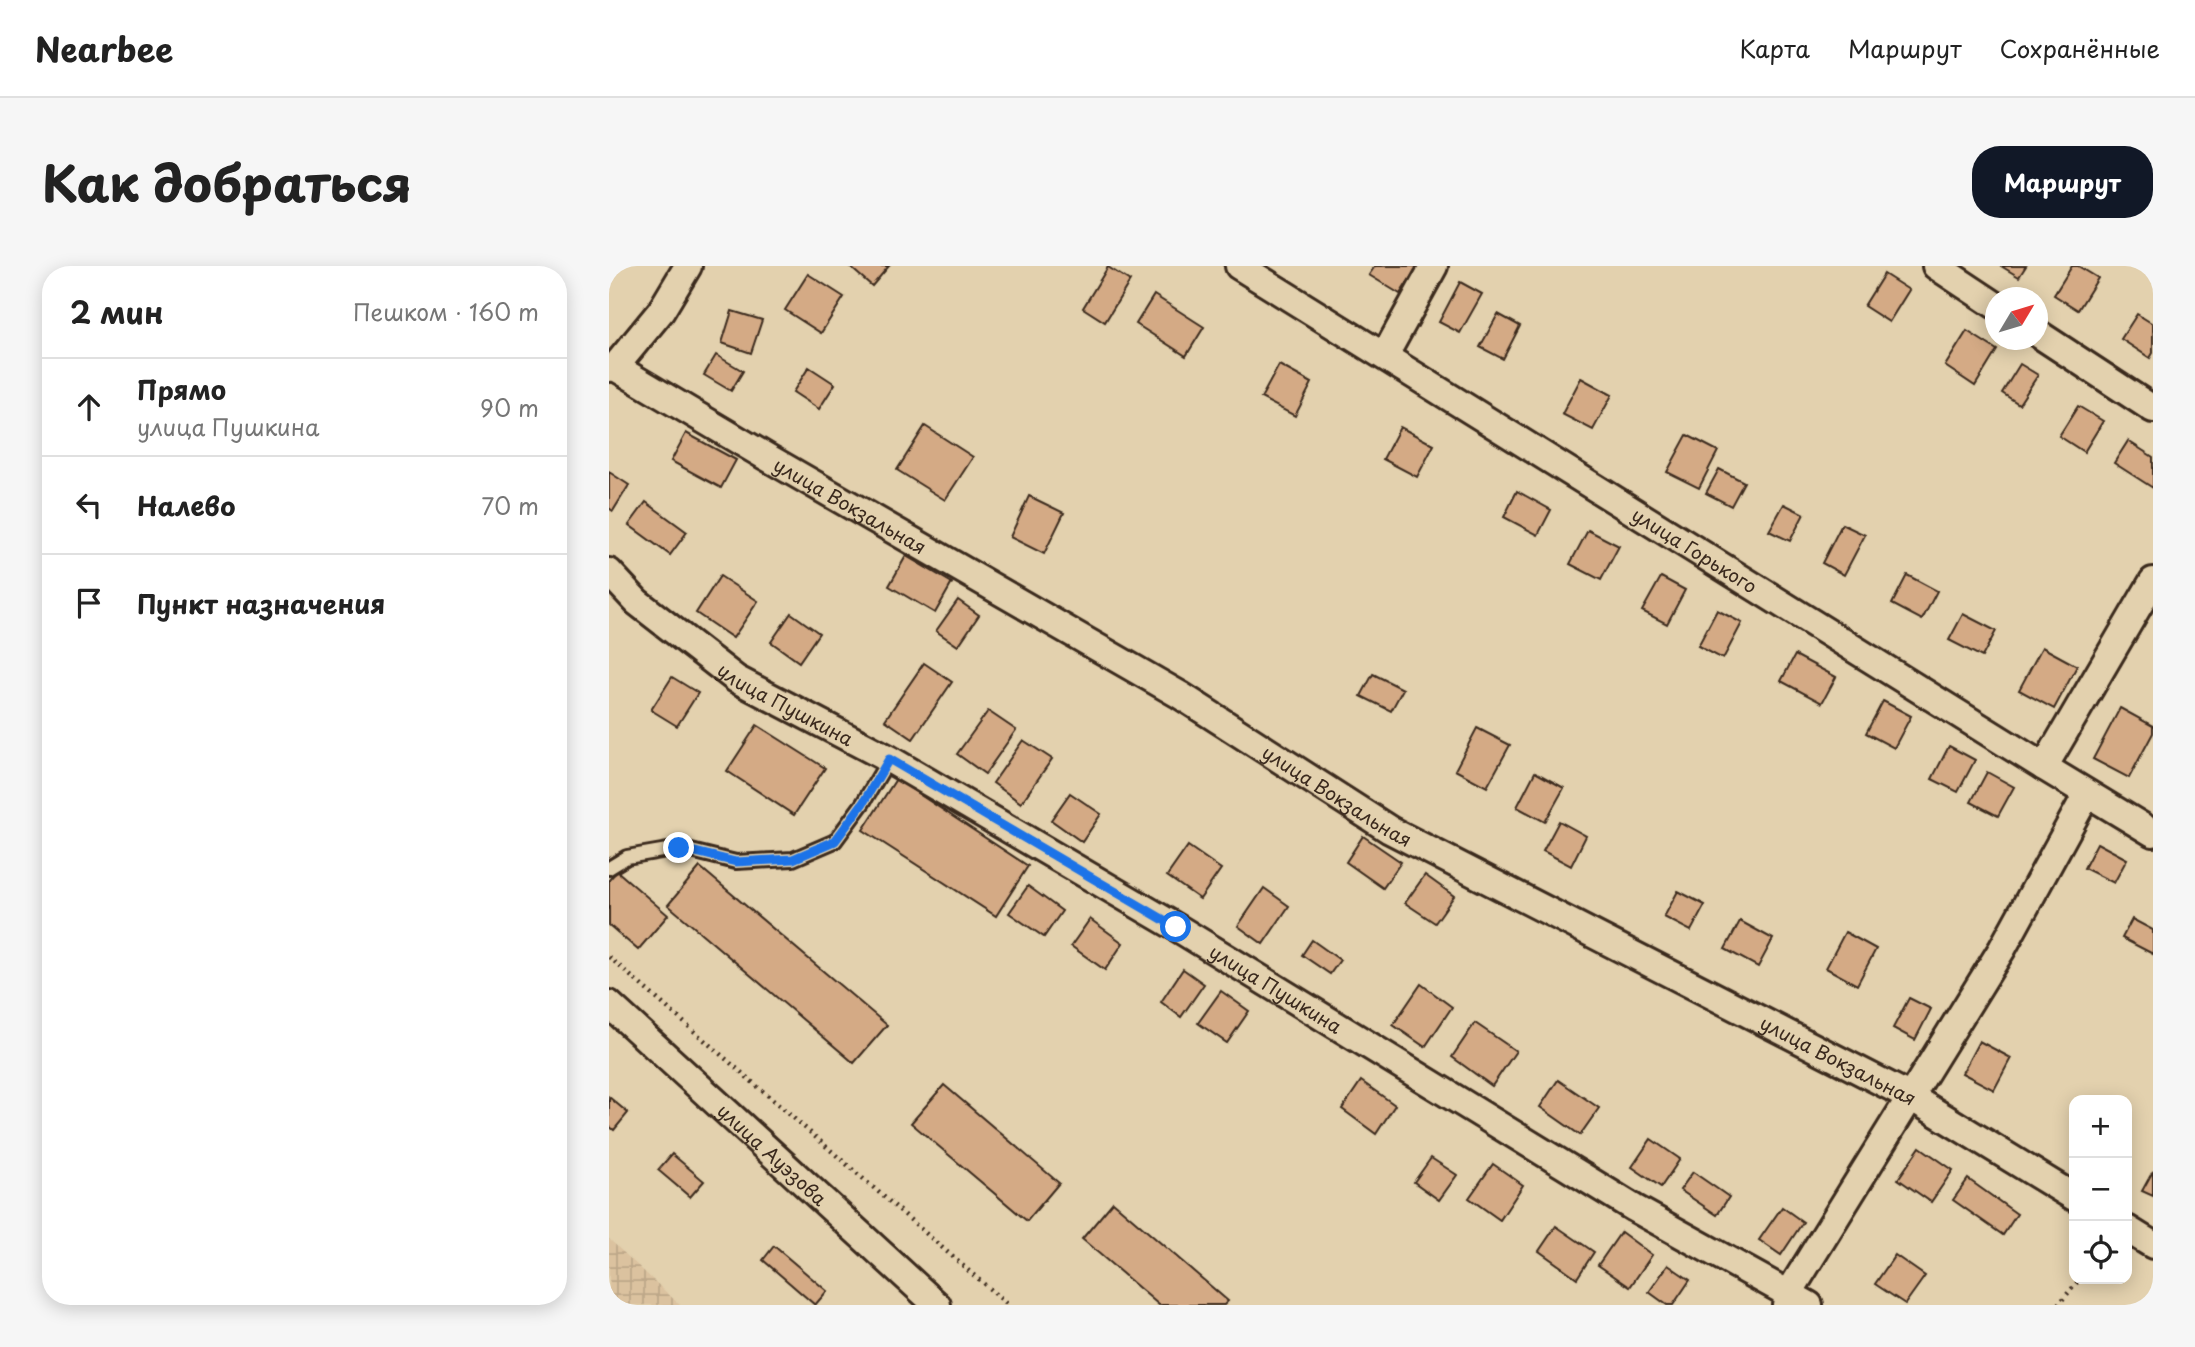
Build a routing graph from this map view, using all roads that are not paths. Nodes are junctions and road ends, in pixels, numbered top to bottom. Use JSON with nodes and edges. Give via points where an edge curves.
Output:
{"nodes":[{"id":1,"x":688,"y":266,"type":"edge"},
{"id":2,"x":1239,"y":266,"type":"edge"},
{"id":3,"x":1434,"y":266,"type":"edge"},
{"id":4,"x":1936,"y":266,"type":"edge"},
{"id":5,"x":1985,"y":298,"type":"edge"},
{"id":6,"x":2048,"y":340,"type":"edge"},
{"id":7,"x":1385,"y":355,"type":"junction"},
{"id":8,"x":612,"y":368,"type":"edge"},
{"id":9,"x":2153,"y":410,"type":"edge"},
{"id":10,"x":609,"y":572,"type":"edge"},
{"id":11,"x":2153,"y":581,"type":"edge"},
{"id":12,"x":889,"y":759,"type":"junction"},
{"id":13,"x":2044,"y":767,"type":"junction"},
{"id":14,"x":2087,"y":794,"type":"junction"},
{"id":15,"x":2153,"y":833,"type":"edge"},
{"id":16,"x":609,"y":868,"type":"edge"},
{"id":17,"x":609,"y":1004,"type":"edge"},
{"id":18,"x":1909,"y":1096,"type":"junction"},
{"id":19,"x":2069,"y":1194,"type":"edge"},
{"id":20,"x":2132,"y":1232,"type":"edge"},
{"id":21,"x":2153,"y":1245,"type":"edge"},
{"id":22,"x":1795,"y":1301,"type":"edge"},
{"id":23,"x":937,"y":1305,"type":"edge"}],
"edges":[{"from":1,"to":8,"type":"street","via":[[661,311]]},
{"from":2,"to":7,"type":"street","name":"улица Горького"},
{"from":3,"to":7,"type":"street"},
{"from":4,"to":5,"type":"street"},
{"from":6,"to":9,"type":"street"},
{"from":7,"to":13,"type":"street","name":"улица Горького"},
{"from":8,"to":18,"type":"street","name":"улица Вокзальная","via":[[1180,695],[1391,830]]},
{"from":10,"to":12,"type":"street","name":"улица Пушкина","via":[[637,602],[736,679]]},
{"from":11,"to":13,"type":"street"},
{"from":12,"to":16,"type":"lane","via":[[835,841],[793,859],[736,862],[679,848],[627,857]]},
{"from":12,"to":22,"type":"street","name":"улица Пушкина"},
{"from":13,"to":14,"type":"street","name":"улица Горького"},
{"from":14,"to":15,"type":"street","name":"улица Горького"},
{"from":14,"to":18,"type":"street","via":[[2002,948]]},
{"from":17,"to":23,"type":"street","name":"улица Ауэзова"},
{"from":18,"to":19,"type":"street","name":"улица Вокзальная"},
{"from":18,"to":22,"type":"street"},
{"from":20,"to":21,"type":"street"}]}
